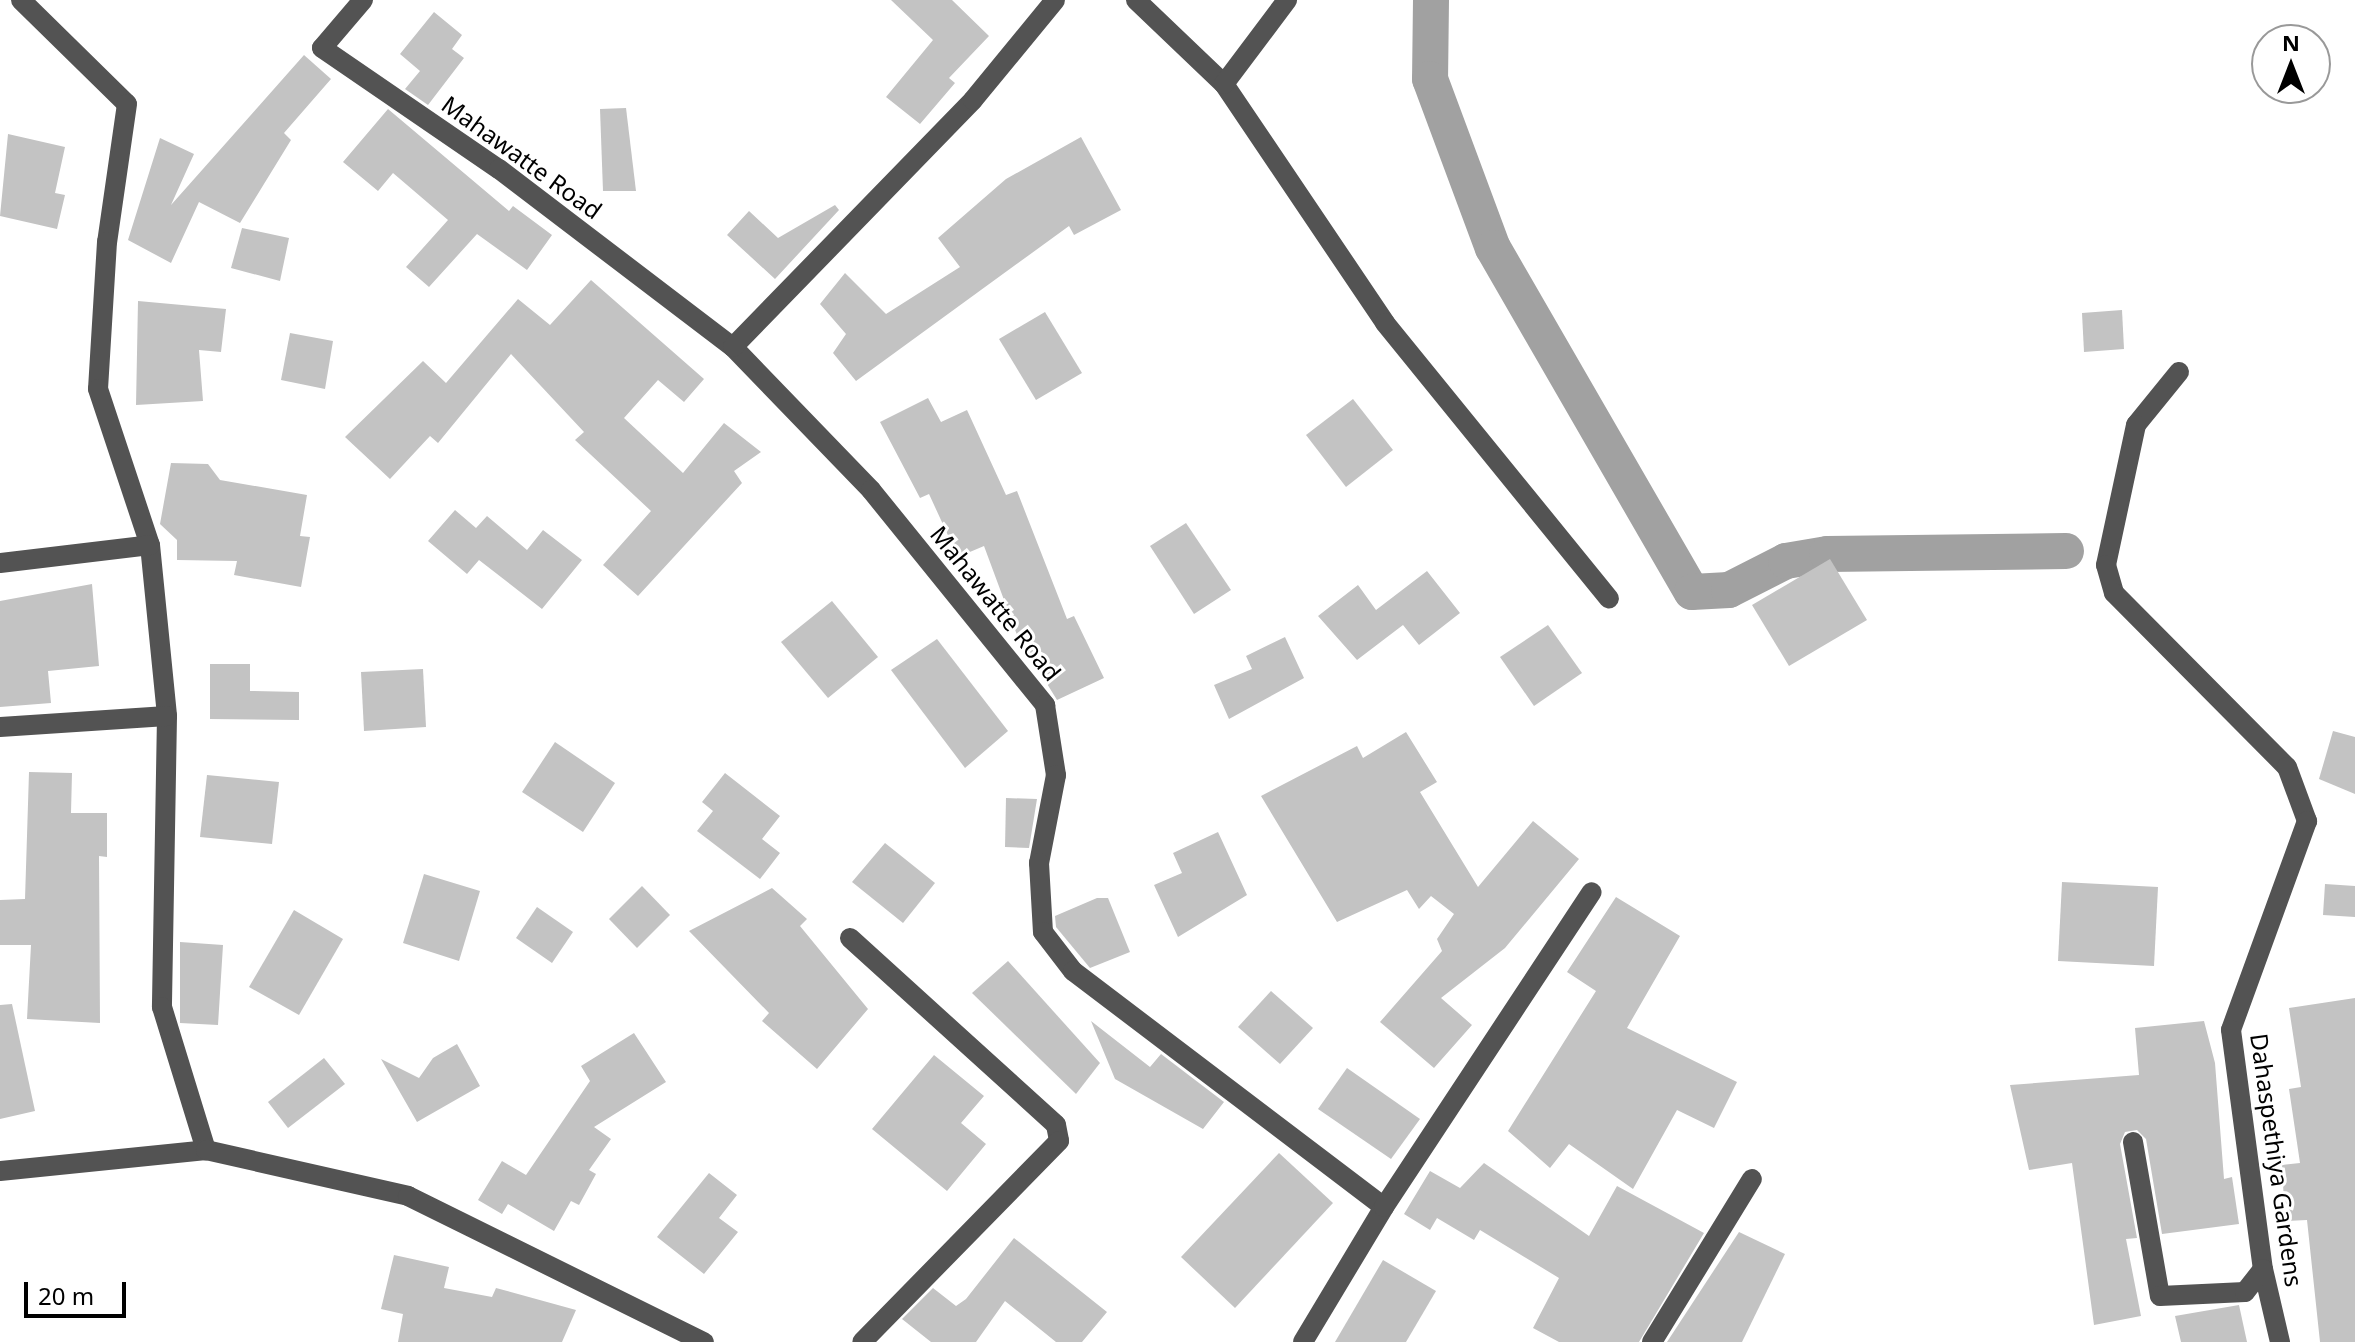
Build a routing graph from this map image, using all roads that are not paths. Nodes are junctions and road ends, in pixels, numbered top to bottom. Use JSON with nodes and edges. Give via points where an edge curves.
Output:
{"nodes":[{"id":1,"x":21,"y":0,"type":"edge"},
{"id":2,"x":363,"y":0,"type":"edge"},
{"id":3,"x":1136,"y":0,"type":"edge"},
{"id":4,"x":1287,"y":0,"type":"edge"},
{"id":5,"x":1057,"y":1,"type":"edge"},
{"id":6,"x":1224,"y":84,"type":"junction"},
{"id":7,"x":733,"y":347,"type":"junction"},
{"id":8,"x":2179,"y":372,"type":"dead end"},
{"id":9,"x":150,"y":545,"type":"junction"},
{"id":10,"x":0,"y":563,"type":"edge"},
{"id":11,"x":1609,"y":599,"type":"dead end"},
{"id":12,"x":167,"y":716,"type":"junction"},
{"id":13,"x":0,"y":727,"type":"edge"},
{"id":14,"x":1592,"y":892,"type":"dead end"},
{"id":15,"x":850,"y":938,"type":"dead end"},
{"id":16,"x":2133,"y":1142,"type":"dead end"},
{"id":17,"x":206,"y":1150,"type":"junction"},
{"id":18,"x":0,"y":1171,"type":"edge"},
{"id":19,"x":1752,"y":1179,"type":"dead end"},
{"id":20,"x":1384,"y":1207,"type":"junction"},
{"id":21,"x":2263,"y":1269,"type":"junction"},
{"id":22,"x":704,"y":1342,"type":"edge"},
{"id":23,"x":862,"y":1342,"type":"edge"},
{"id":24,"x":1303,"y":1342,"type":"edge"},
{"id":25,"x":1652,"y":1342,"type":"edge"},
{"id":26,"x":2280,"y":1342,"type":"edge"}],
"edges":[{"from":1,"to":9,"type":"street","via":[[127,104],[107,242],[98,389]]},
{"from":2,"to":7,"type":"street","name":"Mahawatte Road","via":[[322,48],[499,169]]},
{"from":3,"to":6,"type":"street"},
{"from":4,"to":6,"type":"street"},
{"from":5,"to":7,"type":"street"},
{"from":6,"to":11,"type":"street","via":[[1385,323]]},
{"from":7,"to":20,"type":"street","name":"Mahawatte Road","via":[[871,490],[1045,705],[1056,775],[1039,863],[1043,932],[1073,971]]},
{"from":8,"to":21,"type":"street","name":"Dahaspethiya Gardens","via":[[2136,425],[2106,565],[2114,593],[2287,767],[2307,821],[2231,1030]]},
{"from":9,"to":10,"type":"street"},
{"from":9,"to":12,"type":"street"},
{"from":12,"to":13,"type":"street"},
{"from":12,"to":17,"type":"street","via":[[162,1007]]},
{"from":14,"to":20,"type":"street"},
{"from":15,"to":23,"type":"street","via":[[1056,1125],[1059,1141]]},
{"from":16,"to":21,"type":"street","via":[[2160,1296],[2245,1292]]},
{"from":17,"to":18,"type":"street"},
{"from":17,"to":22,"type":"street","via":[[408,1196]]},
{"from":19,"to":25,"type":"street"},
{"from":20,"to":24,"type":"street"},
{"from":21,"to":26,"type":"street","name":"Dahaspethiya Gardens"}]}
